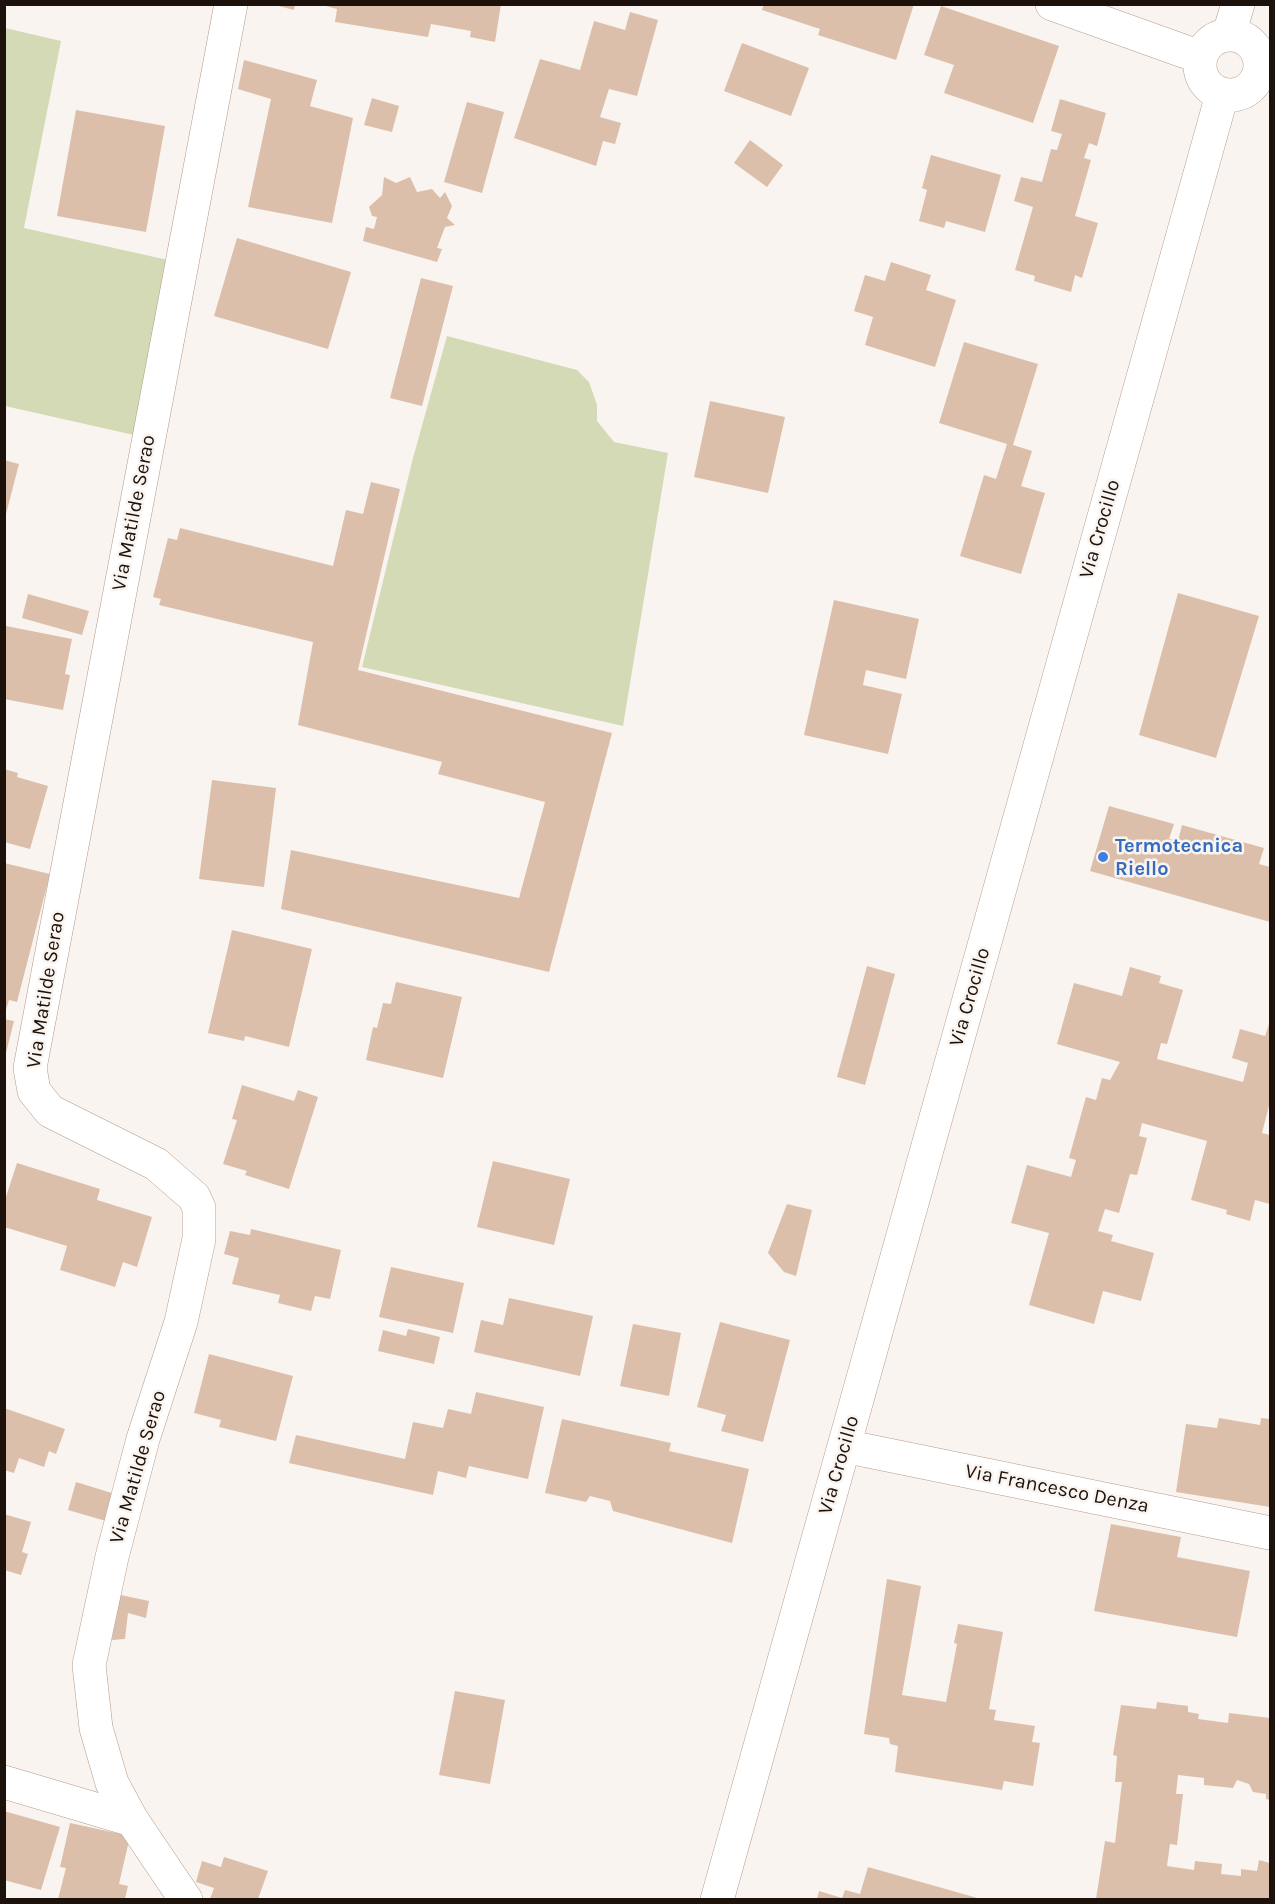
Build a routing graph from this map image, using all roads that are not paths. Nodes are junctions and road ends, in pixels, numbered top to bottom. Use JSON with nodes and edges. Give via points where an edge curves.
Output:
{"nodes":[{"id":1,"x":231,"y":4,"type":"edge"},
{"id":2,"x":1052,"y":4,"type":"edge"},
{"id":3,"x":1233,"y":20,"type":"edge"},
{"id":4,"x":1200,"y":57,"type":"junction"},
{"id":5,"x":1265,"y":76,"type":"edge"},
{"id":6,"x":1222,"y":95,"type":"junction"},
{"id":7,"x":844,"y":1446,"type":"junction"},
{"id":8,"x":1270,"y":1533,"type":"edge"},
{"id":9,"x":4,"y":1782,"type":"edge"},
{"id":10,"x":132,"y":1820,"type":"junction"},
{"id":11,"x":186,"y":1899,"type":"edge"},
{"id":12,"x":717,"y":1899,"type":"edge"}],
"edges":[{"from":1,"to":10,"type":"street","name":"Via Matilde Serao","via":[[30,1068],[34,1091],[50,1111],[156,1164],[194,1197],[199,1208],[199,1239],[181,1322],[143,1439],[89,1665],[96,1728],[112,1783]]},
{"from":2,"to":4,"type":"street"},
{"from":3,"to":4,"type":"street"},
{"from":3,"to":5,"type":"street","via":[[1239,36],[1255,49]]},
{"from":4,"to":6,"type":"street","via":[[1201,76]]},
{"from":5,"to":6,"type":"street","via":[[1242,93]]},
{"from":6,"to":7,"type":"street","name":"Via Crocillo"},
{"from":7,"to":8,"type":"street","name":"Via Francesco Denza"},
{"from":7,"to":12,"type":"street","name":"Via Crocillo"},
{"from":9,"to":10,"type":"street"},
{"from":10,"to":11,"type":"street","name":"Via Matilde Serao"}]}
